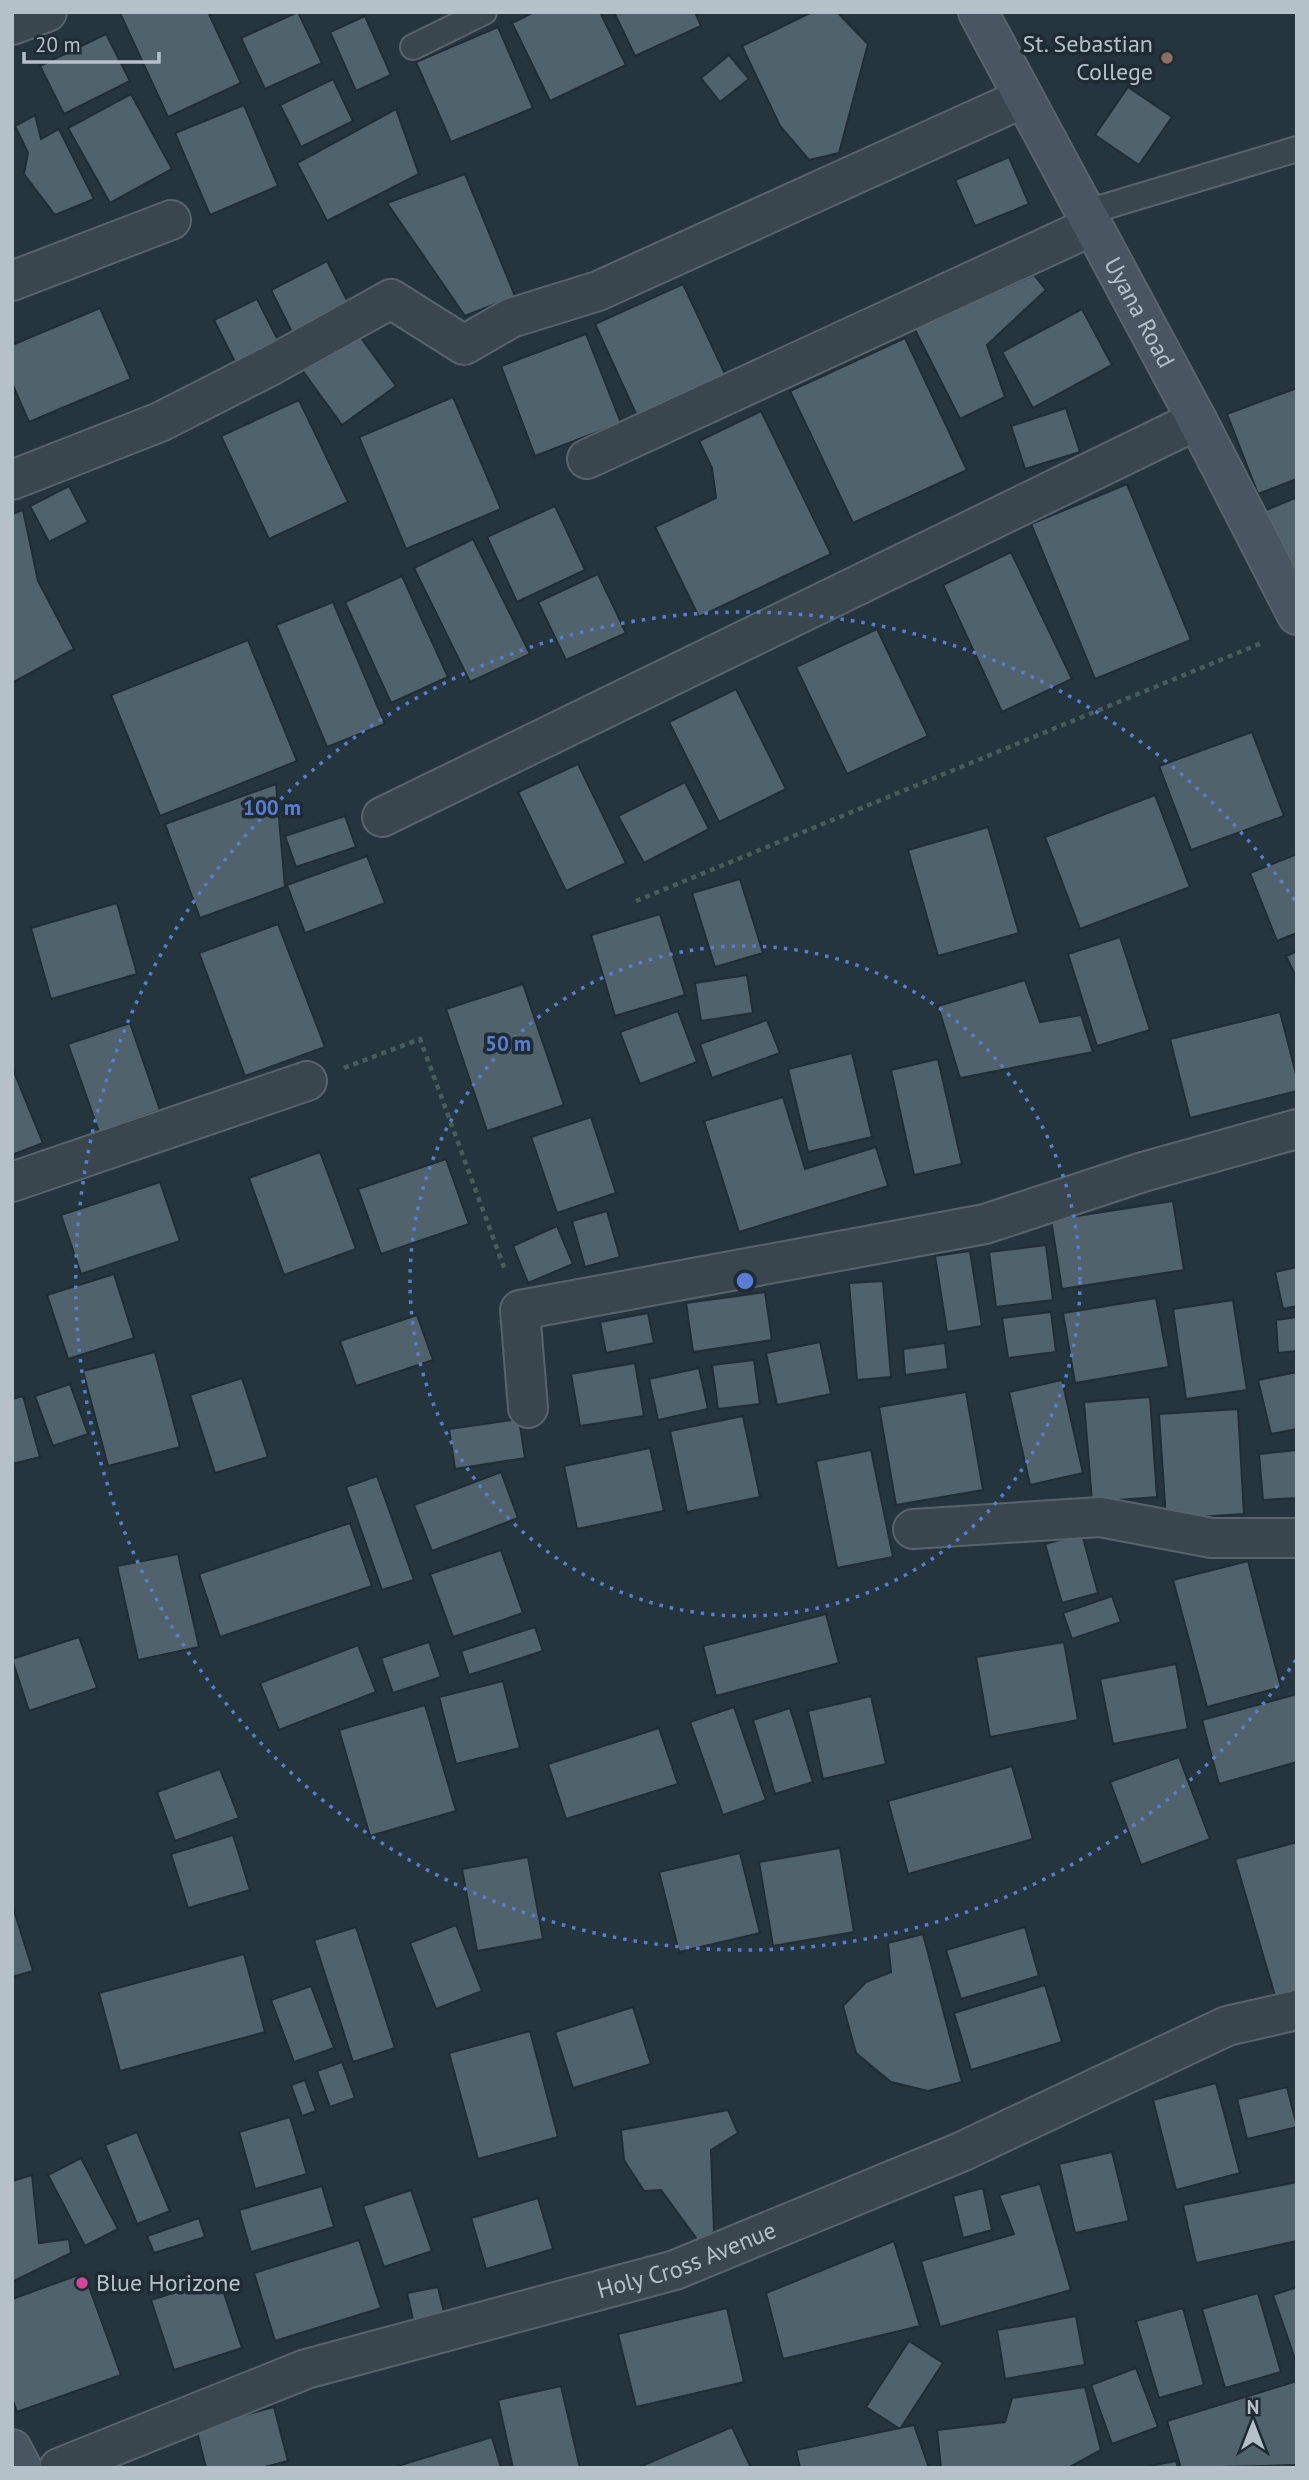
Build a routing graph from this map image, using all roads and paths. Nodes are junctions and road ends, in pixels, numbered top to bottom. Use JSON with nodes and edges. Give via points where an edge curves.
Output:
{"nodes":[{"id":1,"x":47,"y":12,"type":"edge"},
{"id":2,"x":484,"y":12,"type":"edge"},
{"id":3,"x":978,"y":12,"type":"edge"},
{"id":4,"x":12,"y":25,"type":"edge"},
{"id":5,"x":413,"y":47,"type":"dead end"},
{"id":6,"x":1025,"y":102,"type":"junction"},
{"id":7,"x":1297,"y":149,"type":"edge"},
{"id":8,"x":171,"y":220,"type":"dead end"},
{"id":9,"x":1088,"y":220,"type":"junction"},
{"id":10,"x":12,"y":281,"type":"edge"},
{"id":11,"x":1197,"y":420,"type":"junction"},
{"id":12,"x":587,"y":460,"type":"dead end"},
{"id":13,"x":12,"y":480,"type":"edge"},
{"id":14,"x":1283,"y":627,"type":"edge"},
{"id":15,"x":382,"y":817,"type":"dead end"},
{"id":16,"x":636,"y":901,"type":"dead end"},
{"id":17,"x":307,"y":1081,"type":"joint"},
{"id":18,"x":1297,"y":1129,"type":"edge"},
{"id":19,"x":12,"y":1182,"type":"edge"},
{"id":20,"x":520,"y":1310,"type":"junction"},
{"id":21,"x":528,"y":1408,"type":"dead end"},
{"id":22,"x":913,"y":1529,"type":"dead end"},
{"id":23,"x":1297,"y":1538,"type":"edge"},
{"id":24,"x":1297,"y":2010,"type":"edge"},
{"id":25,"x":12,"y":2449,"type":"edge"},
{"id":26,"x":22,"y":2468,"type":"edge"},
{"id":27,"x":59,"y":2468,"type":"edge"}],
"edges":[{"from":1,"to":4,"type":"street"},
{"from":2,"to":5,"type":"lane"},
{"from":3,"to":6,"type":"street","name":"Uyana Road"},
{"from":6,"to":9,"type":"street","name":"Uyana Road"},
{"from":6,"to":13,"type":"street","via":[[1021,99],[598,291],[511,318],[464,345],[391,299],[160,422]]},
{"from":7,"to":9,"type":"lane"},
{"from":8,"to":10,"type":"street"},
{"from":9,"to":11,"type":"street","name":"Uyana Road"},
{"from":9,"to":12,"type":"street"},
{"from":11,"to":14,"type":"street","name":"Uyana Road"},
{"from":11,"to":15,"type":"street"},
{"from":14,"to":16,"type":"path"},
{"from":17,"to":19,"type":"street"},
{"from":17,"to":20,"type":"path","via":[[420,1039]]},
{"from":18,"to":20,"type":"street","via":[[985,1223]]},
{"from":20,"to":21,"type":"street"},
{"from":22,"to":23,"type":"street","via":[[1100,1517],[1212,1538]]},
{"from":24,"to":27,"type":"street","name":"Holy Cross Avenue","via":[[1227,2026],[961,2152],[675,2270],[306,2369]]},
{"from":25,"to":26,"type":"street"}]}
